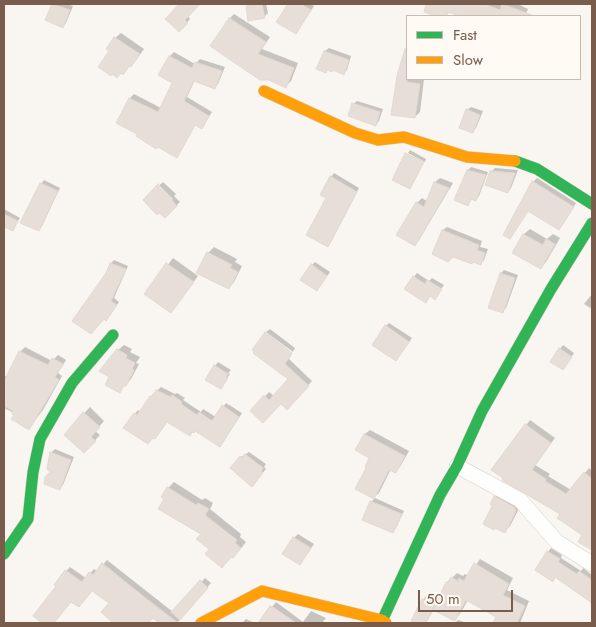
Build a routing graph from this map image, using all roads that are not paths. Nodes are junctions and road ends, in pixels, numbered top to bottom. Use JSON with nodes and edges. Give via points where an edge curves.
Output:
{"nodes":[{"id":1,"x":264,"y":91,"type":"dead end"},
{"id":2,"x":592,"y":204,"type":"edge"},
{"id":3,"x":592,"y":222,"type":"edge"},
{"id":4,"x":113,"y":335,"type":"dead end"},
{"id":5,"x":457,"y":466,"type":"junction"},
{"id":6,"x":4,"y":554,"type":"edge"},
{"id":7,"x":592,"y":564,"type":"edge"},
{"id":8,"x":383,"y":622,"type":"edge"},
{"id":9,"x":201,"y":623,"type":"edge"}],
"edges":[{"from":1,"to":2,"type":"street","via":[[355,134],[378,140],[404,137],[467,157],[518,161],[537,168]]},
{"from":3,"to":5,"type":"street","via":[[482,411]]},
{"from":4,"to":6,"type":"street","via":[[72,383],[40,439],[28,519]]},
{"from":5,"to":7,"type":"street","via":[[520,500],[557,542]]},
{"from":5,"to":8,"type":"street","via":[[440,495]]},
{"from":8,"to":9,"type":"street","via":[[262,591]]}]}
